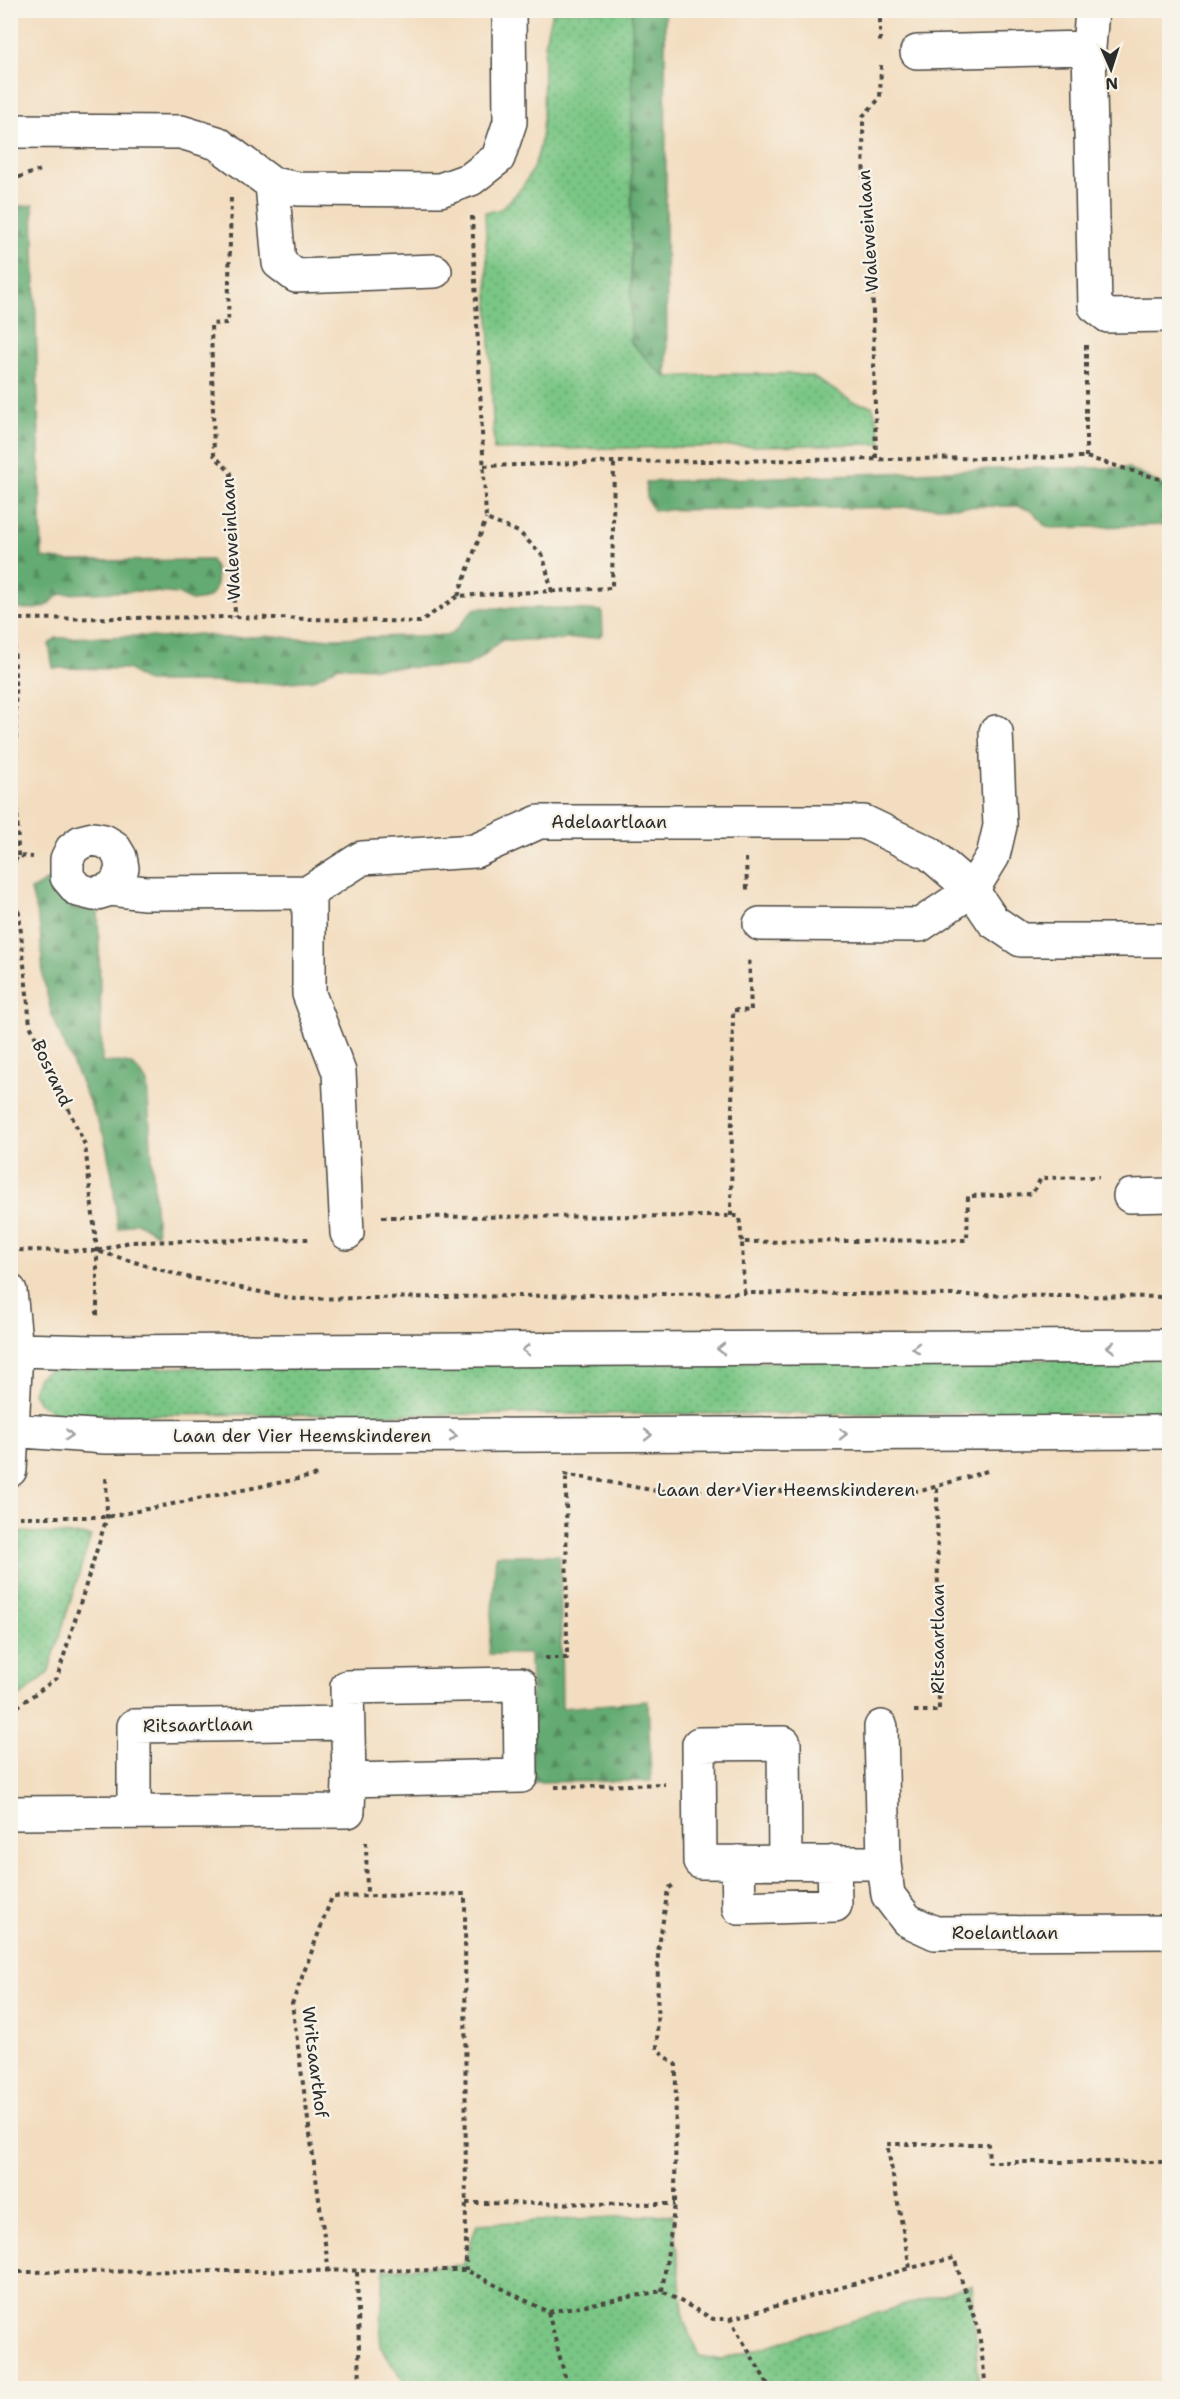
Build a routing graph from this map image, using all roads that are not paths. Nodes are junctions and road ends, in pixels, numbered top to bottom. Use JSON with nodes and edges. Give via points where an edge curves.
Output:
{"nodes":[{"id":1,"x":509,"y":10,"type":"edge"},
{"id":2,"x":1092,"y":10,"type":"edge"},
{"id":3,"x":1089,"y":48,"type":"junction"},
{"id":4,"x":917,"y":52,"type":"dead end"},
{"id":5,"x":10,"y":131,"type":"edge"},
{"id":6,"x":261,"y":174,"type":"junction"},
{"id":7,"x":435,"y":271,"type":"dead end"},
{"id":8,"x":1170,"y":315,"type":"edge"},
{"id":9,"x":996,"y":732,"type":"dead end"},
{"id":10,"x":111,"y":889,"type":"dead end"},
{"id":11,"x":972,"y":890,"type":"junction"},
{"id":12,"x":309,"y":892,"type":"junction"},
{"id":13,"x":754,"y":912,"type":"road end"},
{"id":14,"x":1170,"y":940,"type":"edge"},
{"id":15,"x":1170,"y":1195,"type":"edge"},
{"id":16,"x":1130,"y":1196,"type":"road end"},
{"id":17,"x":347,"y":1225,"type":"road end"},
{"id":18,"x":10,"y":1292,"type":"edge"},
{"id":19,"x":1170,"y":1346,"type":"edge"},
{"id":20,"x":13,"y":1351,"type":"edge"},
{"id":21,"x":12,"y":1430,"type":"edge"},
{"id":22,"x":1170,"y":1432,"type":"edge"},
{"id":23,"x":10,"y":1470,"type":"edge"},
{"id":24,"x":347,"y":1723,"type":"junction"},
{"id":25,"x":881,"y":1727,"type":"road end"},
{"id":26,"x":349,"y":1796,"type":"junction"},
{"id":27,"x":134,"y":1811,"type":"junction"},
{"id":28,"x":10,"y":1813,"type":"edge"},
{"id":29,"x":738,"y":1862,"type":"junction"},
{"id":30,"x":785,"y":1862,"type":"junction"},
{"id":31,"x":834,"y":1862,"type":"junction"},
{"id":32,"x":884,"y":1863,"type":"junction"},
{"id":33,"x":1170,"y":1932,"type":"edge"}],
"edges":[{"from":1,"to":6,"type":"street","via":[[510,122],[498,158],[471,179],[440,190],[299,189]]},
{"from":2,"to":3,"type":"street"},
{"from":3,"to":4,"type":"street"},
{"from":3,"to":8,"type":"street","via":[[1095,306],[1108,316]]},
{"from":5,"to":6,"type":"street","via":[[181,132],[217,142]]},
{"from":6,"to":7,"type":"street","via":[[279,263],[296,276]]},
{"from":9,"to":11,"type":"street","via":[[1000,826],[993,856]]},
{"from":10,"to":12,"type":"street","via":[[145,893]]},
{"from":11,"to":12,"type":"street","name":"Adelaartlaan","via":[[929,853],[864,822],[539,822],[476,851],[362,858]]},
{"from":11,"to":13,"type":"street","via":[[920,925]]},
{"from":11,"to":14,"type":"street","name":"Adelaartlaan","via":[[993,921],[1021,940]]},
{"from":12,"to":17,"type":"street","via":[[309,994],[339,1072]]},
{"from":15,"to":16,"type":"street"},
{"from":18,"to":20,"type":"street"},
{"from":19,"to":20,"type":"street","one_way":true},
{"from":20,"to":21,"type":"street"},
{"from":21,"to":22,"type":"street","name":"Laan der Vier Heemskinderen","one_way":true,"via":[[105,1437]]},
{"from":21,"to":23,"type":"street"},
{"from":24,"to":26,"type":"street"},
{"from":24,"to":26,"type":"street","via":[[347,1687],[520,1684],[522,1776]]},
{"from":24,"to":27,"type":"street","name":"Ritsaartlaan","via":[[134,1726]]},
{"from":25,"to":32,"type":"street"},
{"from":26,"to":27,"type":"street"},
{"from":27,"to":28,"type":"street"},
{"from":29,"to":30,"type":"street"},
{"from":29,"to":30,"type":"street","via":[[700,1862],[699,1744],[784,1743]]},
{"from":29,"to":31,"type":"street","via":[[739,1908],[835,1905]]},
{"from":30,"to":31,"type":"street"},
{"from":31,"to":32,"type":"street"},
{"from":32,"to":33,"type":"street","name":"Roelantlaan","via":[[888,1895],[907,1920],[935,1932]]}]}
